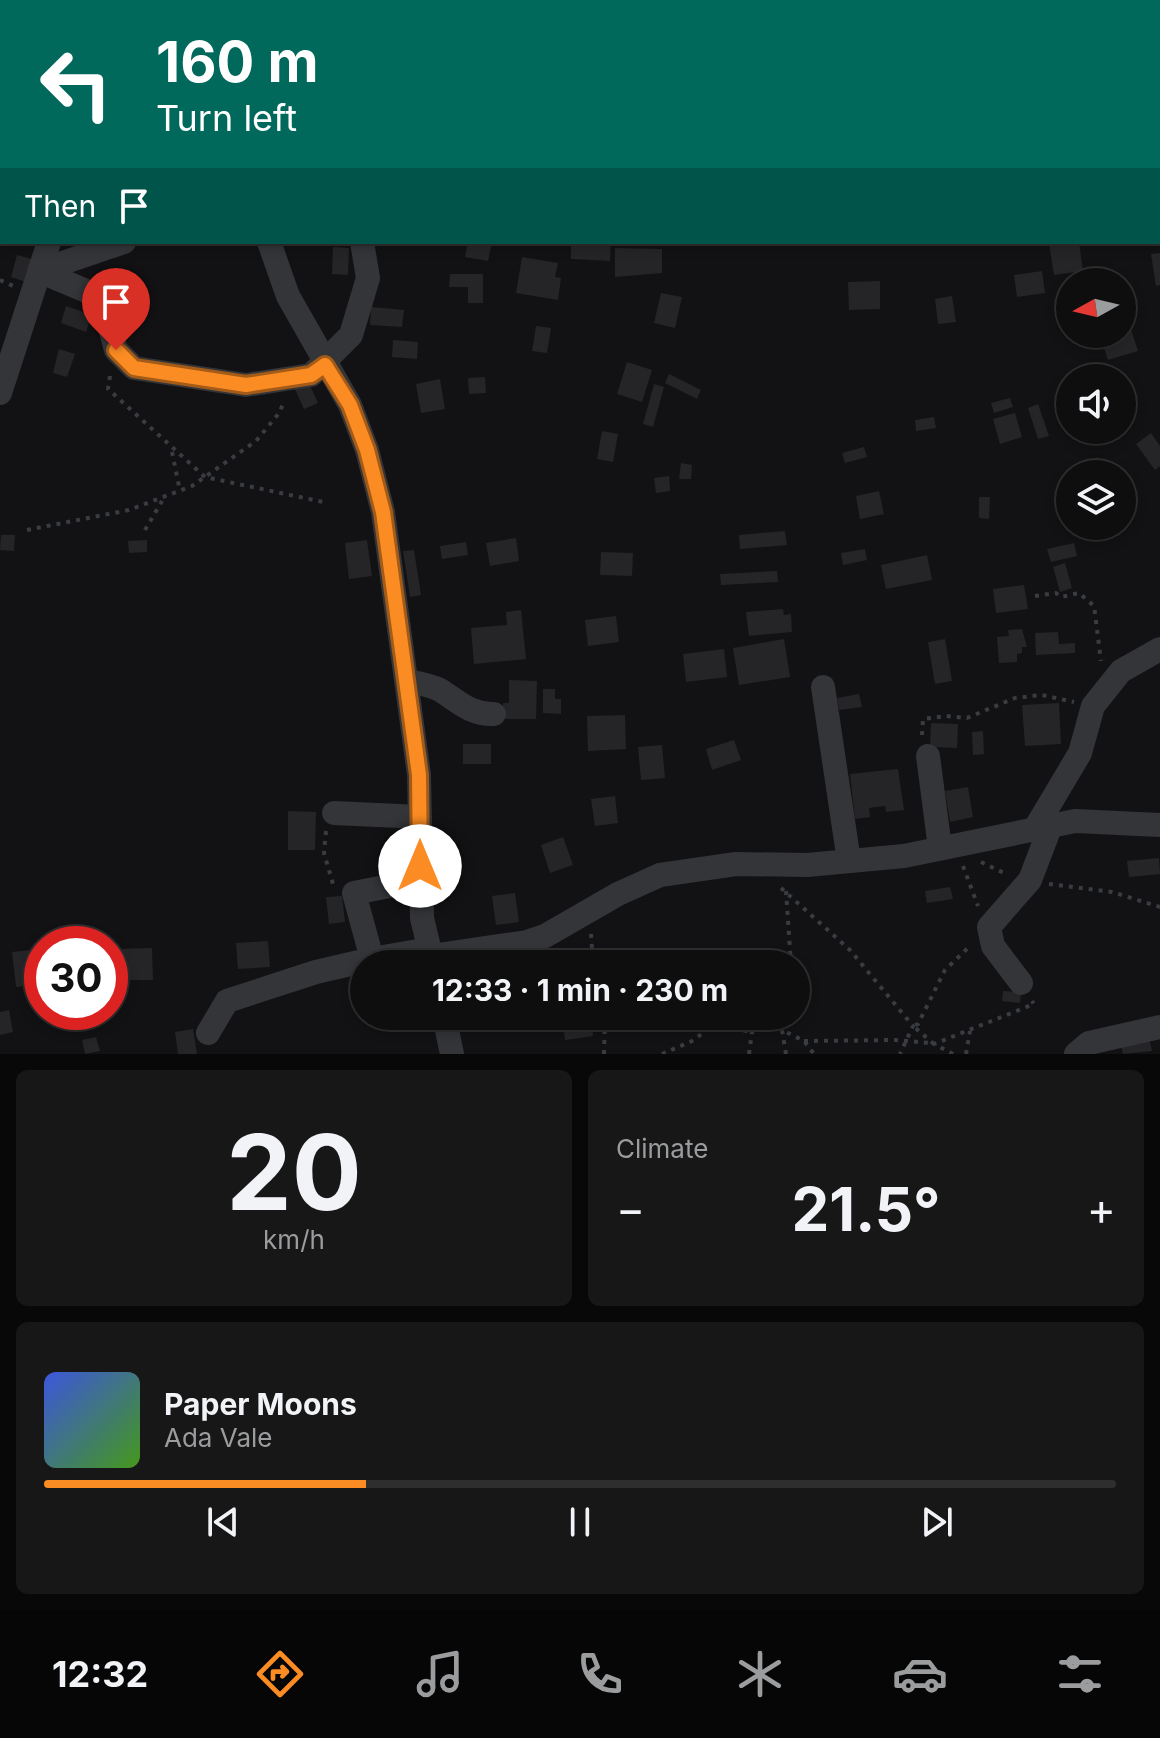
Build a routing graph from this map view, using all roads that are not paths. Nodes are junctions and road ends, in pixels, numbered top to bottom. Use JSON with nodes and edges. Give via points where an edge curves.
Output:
{"nodes":[{"id":1,"x":48,"y":244,"type":"edge"},
{"id":2,"x":118,"y":244,"type":"edge"},
{"id":3,"x":270,"y":244,"type":"edge"},
{"id":4,"x":362,"y":244,"type":"edge"},
{"id":5,"x":39,"y":271,"type":"junction"},
{"id":6,"x":325,"y":365,"type":"junction"},
{"id":7,"x":0,"y":393,"type":"edge"},
{"id":8,"x":1160,"y":649,"type":"edge"},
{"id":9,"x":407,"y":681,"type":"junction"},
{"id":10,"x":823,"y":687,"type":"dead end"},
{"id":11,"x":494,"y":714,"type":"dead end"},
{"id":12,"x":928,"y":756,"type":"road end"},
{"id":13,"x":334,"y":813,"type":"road end"},
{"id":14,"x":420,"y":817,"type":"junction"},
{"id":15,"x":1160,"y":825,"type":"edge"},
{"id":16,"x":1044,"y":826,"type":"junction"},
{"id":17,"x":952,"y":851,"type":"junction"},
{"id":18,"x":849,"y":861,"type":"junction"},
{"id":19,"x":420,"y":880,"type":"junction"},
{"id":20,"x":370,"y":950,"type":"edge"},
{"id":21,"x":430,"y":950,"type":"edge"},
{"id":22,"x":472,"y":950,"type":"edge"},
{"id":23,"x":350,"y":964,"type":"edge"},
{"id":24,"x":1021,"y":983,"type":"road end"},
{"id":25,"x":1160,"y":1027,"type":"edge"},
{"id":26,"x":447,"y":1030,"type":"edge"},
{"id":27,"x":208,"y":1033,"type":"dead end"},
{"id":28,"x":452,"y":1054,"type":"edge"},
{"id":29,"x":1076,"y":1054,"type":"edge"}],
"edges":[{"from":1,"to":5,"type":"street"},
{"from":2,"to":5,"type":"street"},
{"from":3,"to":6,"type":"street","via":[[288,296]]},
{"from":4,"to":6,"type":"street","via":[[368,278],[359,312],[351,335]]},
{"from":5,"to":6,"type":"street","via":[[91,293],[104,305],[116,350],[134,368],[246,385],[311,375]]},
{"from":5,"to":7,"type":"street"},
{"from":6,"to":9,"type":"street","via":[[350,405],[367,450],[383,512]]},
{"from":8,"to":16,"type":"street","via":[[1121,671],[1098,699],[1080,753]]},
{"from":9,"to":11,"type":"street","via":[[436,688],[482,715]]},
{"from":9,"to":14,"type":"street"},
{"from":10,"to":18,"type":"street"},
{"from":12,"to":17,"type":"street"},
{"from":13,"to":14,"type":"street"},
{"from":14,"to":19,"type":"street"},
{"from":15,"to":16,"type":"street","via":[[1103,821]]},
{"from":16,"to":17,"type":"street"},
{"from":16,"to":24,"type":"street","via":[[1030,880],[989,927],[993,946]]},
{"from":17,"to":18,"type":"street"},
{"from":18,"to":22,"type":"street","via":[[660,875],[527,942]]},
{"from":19,"to":20,"type":"street","via":[[354,893]]},
{"from":19,"to":21,"type":"street"},
{"from":23,"to":27,"type":"street","via":[[227,1001]]},
{"from":25,"to":29,"type":"street","via":[[1089,1043]]},
{"from":26,"to":28,"type":"street"}]}
